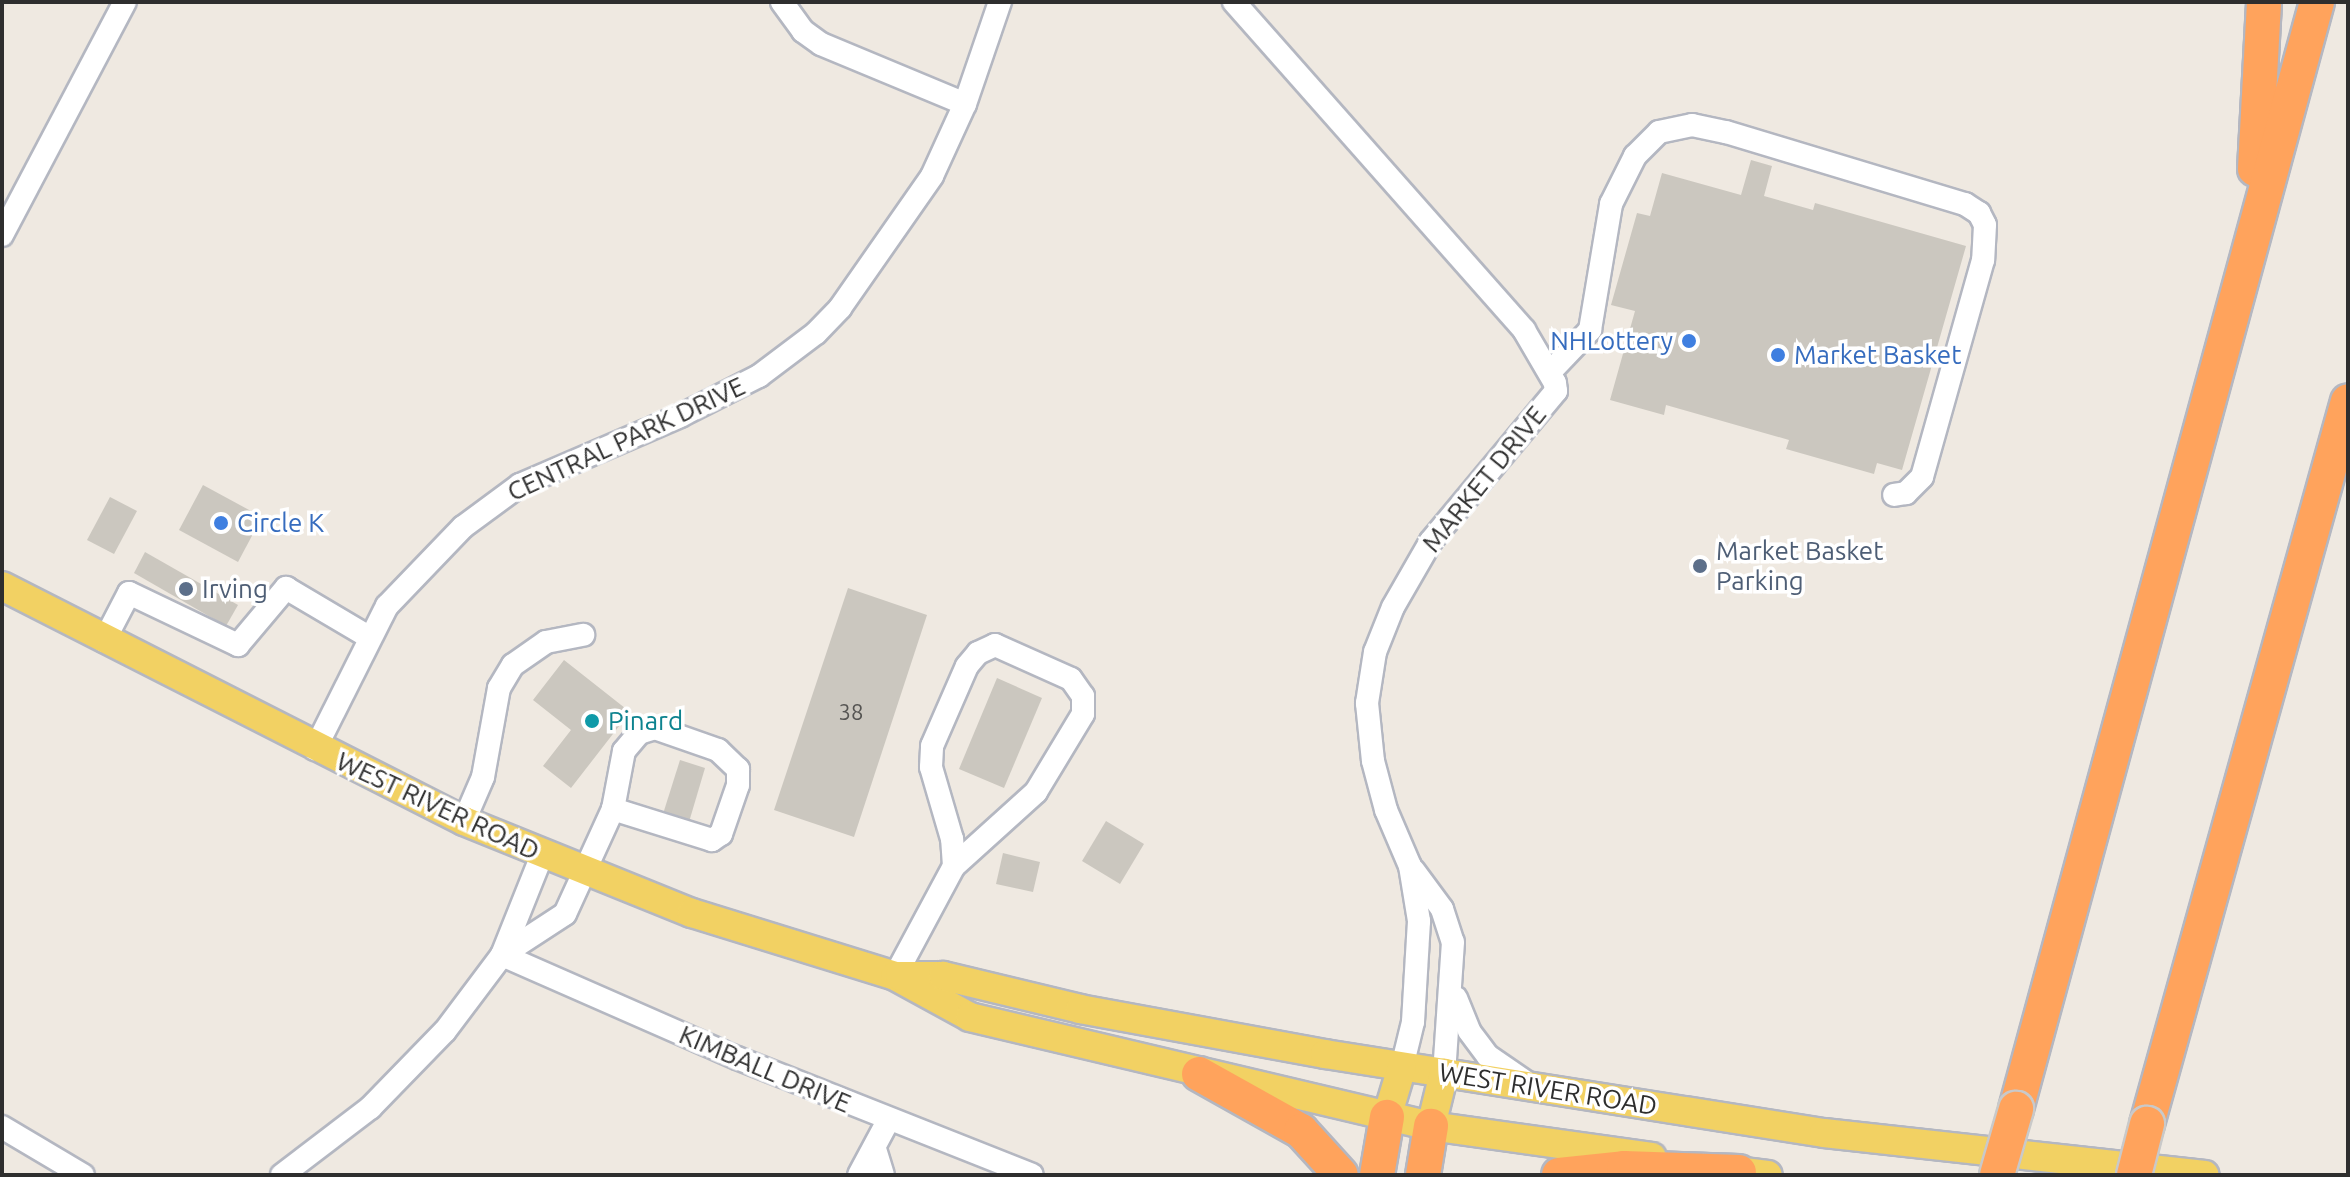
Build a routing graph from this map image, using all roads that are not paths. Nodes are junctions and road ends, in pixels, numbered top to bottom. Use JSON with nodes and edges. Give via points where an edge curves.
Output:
{"nodes":[{"id":1,"x":125,"y":2,"type":"edge"},
{"id":2,"x":782,"y":2,"type":"edge"},
{"id":3,"x":1000,"y":2,"type":"edge"},
{"id":4,"x":1234,"y":2,"type":"edge"},
{"id":5,"x":2264,"y":2,"type":"edge"},
{"id":6,"x":2317,"y":2,"type":"edge"},
{"id":7,"x":965,"y":104,"type":"junction"},
{"id":8,"x":2,"y":235,"type":"edge"},
{"id":9,"x":2238,"y":301,"type":"junction"},
{"id":10,"x":1551,"y":371,"type":"junction"},
{"id":11,"x":2348,"y":401,"type":"edge"},
{"id":12,"x":1894,"y":495,"type":"dead end"},
{"id":13,"x":2,"y":586,"type":"edge"},
{"id":14,"x":583,"y":635,"type":"dead end"},
{"id":15,"x":369,"y":637,"type":"junction"},
{"id":16,"x":104,"y":641,"type":"junction"},
{"id":17,"x":315,"y":749,"type":"junction"},
{"id":18,"x":613,"y":809,"type":"junction"},
{"id":19,"x":464,"y":821,"type":"junction"},
{"id":20,"x":542,"y":855,"type":"junction"},
{"id":21,"x":954,"y":866,"type":"junction"},
{"id":22,"x":1410,"y":866,"type":"junction"},
{"id":23,"x":587,"y":874,"type":"junction"},
{"id":24,"x":502,"y":955,"type":"junction"},
{"id":25,"x":895,"y":976,"type":"junction"},
{"id":26,"x":1454,"y":987,"type":"junction"},
{"id":27,"x":1402,"y":1067,"type":"junction"},
{"id":28,"x":1444,"y":1073,"type":"junction"},
{"id":29,"x":1199,"y":1074,"type":"junction"},
{"id":30,"x":1542,"y":1088,"type":"junction"},
{"id":31,"x":1387,"y":1117,"type":"junction"},
{"id":32,"x":888,"y":1121,"type":"junction"},
{"id":33,"x":1431,"y":1126,"type":"junction"},
{"id":34,"x":2,"y":1127,"type":"edge"},
{"id":35,"x":875,"y":1149,"type":"junction"},
{"id":36,"x":1018,"y":1173,"type":"edge"},
{"id":37,"x":1753,"y":1173,"type":"edge"},
{"id":38,"x":83,"y":1175,"type":"edge"},
{"id":39,"x":282,"y":1175,"type":"edge"},
{"id":40,"x":859,"y":1175,"type":"edge"},
{"id":41,"x":883,"y":1175,"type":"edge"},
{"id":42,"x":1341,"y":1175,"type":"edge"},
{"id":43,"x":1377,"y":1175,"type":"edge"},
{"id":44,"x":1423,"y":1175,"type":"edge"},
{"id":45,"x":1559,"y":1175,"type":"edge"},
{"id":46,"x":1997,"y":1175,"type":"edge"},
{"id":47,"x":2134,"y":1175,"type":"edge"},
{"id":48,"x":2205,"y":1175,"type":"edge"}],
"edges":[{"from":1,"to":8,"type":"street"},
{"from":2,"to":7,"type":"street","via":[[821,44]]},
{"from":3,"to":7,"type":"street","name":"CENTRAL PARK DRIVE"},
{"from":4,"to":10,"type":"street","name":"MARKET DRIVE","via":[[1524,330]]},
{"from":5,"to":9,"type":"highway","via":[[2260,134]]},
{"from":6,"to":9,"type":"highway"},
{"from":7,"to":15,"type":"street","name":"CENTRAL PARK DRIVE","via":[[903,223],[816,333],[722,396],[549,471],[493,503],[409,579]]},
{"from":9,"to":46,"type":"highway","bridge":true},
{"from":10,"to":12,"type":"street","via":[[1590,330],[1611,204],[1635,156],[1659,132],[1692,125],[1726,132],[1965,204],[1985,225],[1983,260],[1922,477],[1906,493]]},
{"from":10,"to":22,"type":"street","name":"MARKET DRIVE","via":[[1556,391],[1431,541],[1393,607],[1375,652],[1367,703],[1373,761],[1386,810]]},
{"from":11,"to":47,"type":"highway","bridge":true},
{"from":13,"to":16,"type":"main road","name":"WEST RIVER ROAD"},
{"from":14,"to":19,"type":"street","via":[[546,642],[513,665],[499,688],[483,777]]},
{"from":15,"to":16,"type":"street","via":[[286,588],[238,645],[129,593]]},
{"from":15,"to":17,"type":"street","name":"CENTRAL PARK DRIVE"},
{"from":16,"to":17,"type":"main road","name":"WEST RIVER ROAD"},
{"from":17,"to":19,"type":"main road","name":"WEST RIVER ROAD"},
{"from":18,"to":18,"type":"street","via":[[624,751],[639,733],[655,728],[718,750],[738,769],[738,785],[721,834],[712,840]]},
{"from":18,"to":23,"type":"street"},
{"from":19,"to":20,"type":"main road","name":"WEST RIVER ROAD"},
{"from":20,"to":23,"type":"main road","name":"WEST RIVER ROAD"},
{"from":20,"to":24,"type":"street"},
{"from":21,"to":21,"type":"street","via":[[952,839],[931,767],[932,746],[967,666],[995,645],[1071,679],[1083,696],[1083,714],[1036,792]]},
{"from":21,"to":25,"type":"street"},
{"from":22,"to":26,"type":"street","name":"MARKET DRIVE","via":[[1449,923]]},
{"from":22,"to":27,"type":"street","name":"MARKET DRIVE","via":[[1419,921],[1419,970]]},
{"from":23,"to":24,"type":"street","via":[[558,921]]},
{"from":23,"to":25,"type":"main road","name":"WEST RIVER ROAD"},
{"from":24,"to":32,"type":"street","name":"KIMBALL DRIVE"},
{"from":24,"to":39,"type":"street","via":[[408,1073]]},
{"from":25,"to":27,"type":"main road","name":"WEST RIVER ROAD","via":[[943,976],[1080,1009]]},
{"from":25,"to":29,"type":"main road","name":"WEST RIVER ROAD","via":[[970,1017]]},
{"from":26,"to":28,"type":"street","name":"MARKET DRIVE"},
{"from":26,"to":30,"type":"street","name":"MARKET DRIVE","via":[[1463,1018],[1488,1056]]},
{"from":27,"to":28,"type":"main road","name":"WEST RIVER ROAD"},
{"from":27,"to":31,"type":"main road"},
{"from":28,"to":30,"type":"main road","name":"WEST RIVER ROAD"},
{"from":28,"to":33,"type":"main road"},
{"from":29,"to":31,"type":"main road","name":"WEST RIVER ROAD"},
{"from":29,"to":42,"type":"highway","via":[[1241,1103],[1301,1131]]},
{"from":30,"to":48,"type":"main road","name":"WEST RIVER ROAD","via":[[1839,1135]]},
{"from":31,"to":33,"type":"main road","name":"WEST RIVER ROAD"},
{"from":31,"to":43,"type":"highway"},
{"from":32,"to":35,"type":"street"},
{"from":32,"to":36,"type":"street","name":"KIMBALL DRIVE"},
{"from":33,"to":37,"type":"main road","name":"WEST RIVER ROAD"},
{"from":33,"to":44,"type":"highway"},
{"from":34,"to":38,"type":"street"},
{"from":35,"to":40,"type":"street"},
{"from":35,"to":41,"type":"street"},
{"from":37,"to":45,"type":"highway","via":[[1624,1168]]}]}
